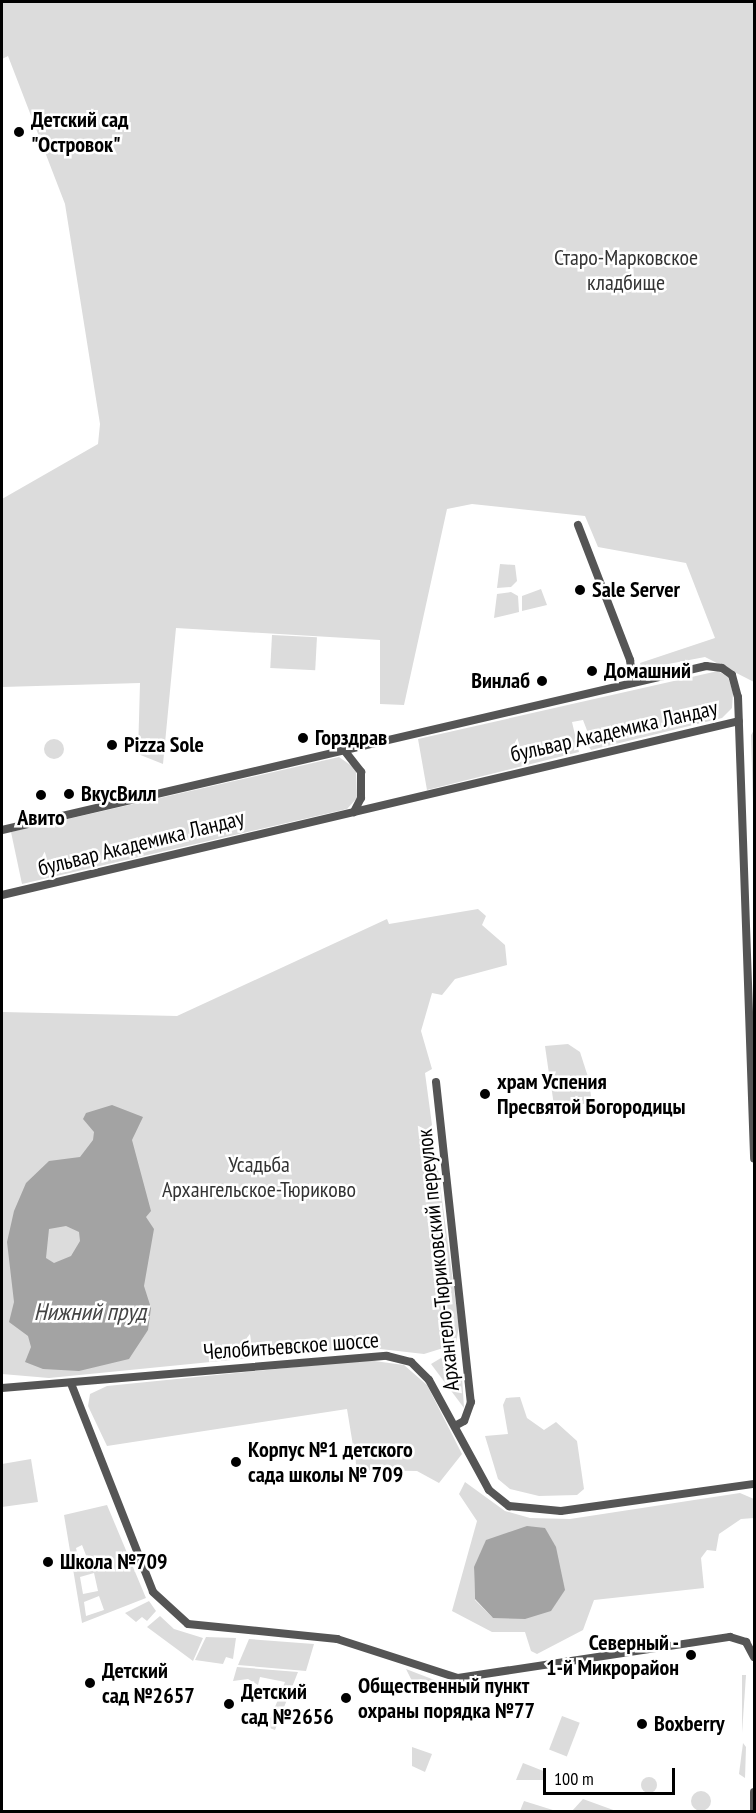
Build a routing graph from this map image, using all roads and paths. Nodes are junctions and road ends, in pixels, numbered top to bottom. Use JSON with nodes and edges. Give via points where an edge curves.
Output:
{"nodes":[{"id":1,"x":578,"y":525,"type":"dead end"},
{"id":2,"x":633,"y":683,"type":"junction"},
{"id":3,"x":739,"y":720,"type":"junction"},
{"id":4,"x":344,"y":750,"type":"junction"},
{"id":5,"x":354,"y":812,"type":"junction"},
{"id":6,"x":2,"y":830,"type":"edge"},
{"id":7,"x":2,"y":895,"type":"edge"},
{"id":8,"x":436,"y":1083,"type":"dead end"},
{"id":9,"x":754,"y":1159,"type":"edge"},
{"id":10,"x":72,"y":1386,"type":"junction"},
{"id":11,"x":2,"y":1388,"type":"edge"},
{"id":12,"x":454,"y":1426,"type":"junction"},
{"id":13,"x":754,"y":1484,"type":"edge"},
{"id":14,"x":754,"y":1657,"type":"edge"},
{"id":15,"x":754,"y":1792,"type":"edge"},
{"id":16,"x":754,"y":1812,"type":"edge"}],
"edges":[{"from":1,"to":2,"type":"street","via":[[630,660]]},
{"from":2,"to":3,"type":"street","name":"бульвар Академика Ландау","via":[[706,666],[722,668],[736,686]]},
{"from":2,"to":4,"type":"street","name":"бульвар Академика Ландау"},
{"from":3,"to":5,"type":"street","name":"бульвар Академика Ландау"},
{"from":3,"to":9,"type":"street"},
{"from":4,"to":5,"type":"street","via":[[362,772],[361,798]]},
{"from":4,"to":6,"type":"street","name":"бульвар Академика Ландау"},
{"from":5,"to":7,"type":"street","name":"бульвар Академика Ландау"},
{"from":8,"to":12,"type":"street","name":"Архангело-Тюриковский переулок","via":[[471,1402],[464,1421]]},
{"from":10,"to":11,"type":"street","name":"Челобитьевское шоссе"},
{"from":10,"to":12,"type":"street","name":"Челобитьевское шоссе","via":[[387,1356],[418,1368]]},
{"from":10,"to":14,"type":"street","via":[[153,1592],[188,1624],[337,1639],[443,1675],[470,1679],[730,1637],[746,1642]]},
{"from":12,"to":13,"type":"street","name":"Челобитьевское шоссе","via":[[489,1490],[509,1506],[561,1510]]},
{"from":15,"to":16,"type":"street"}]}
